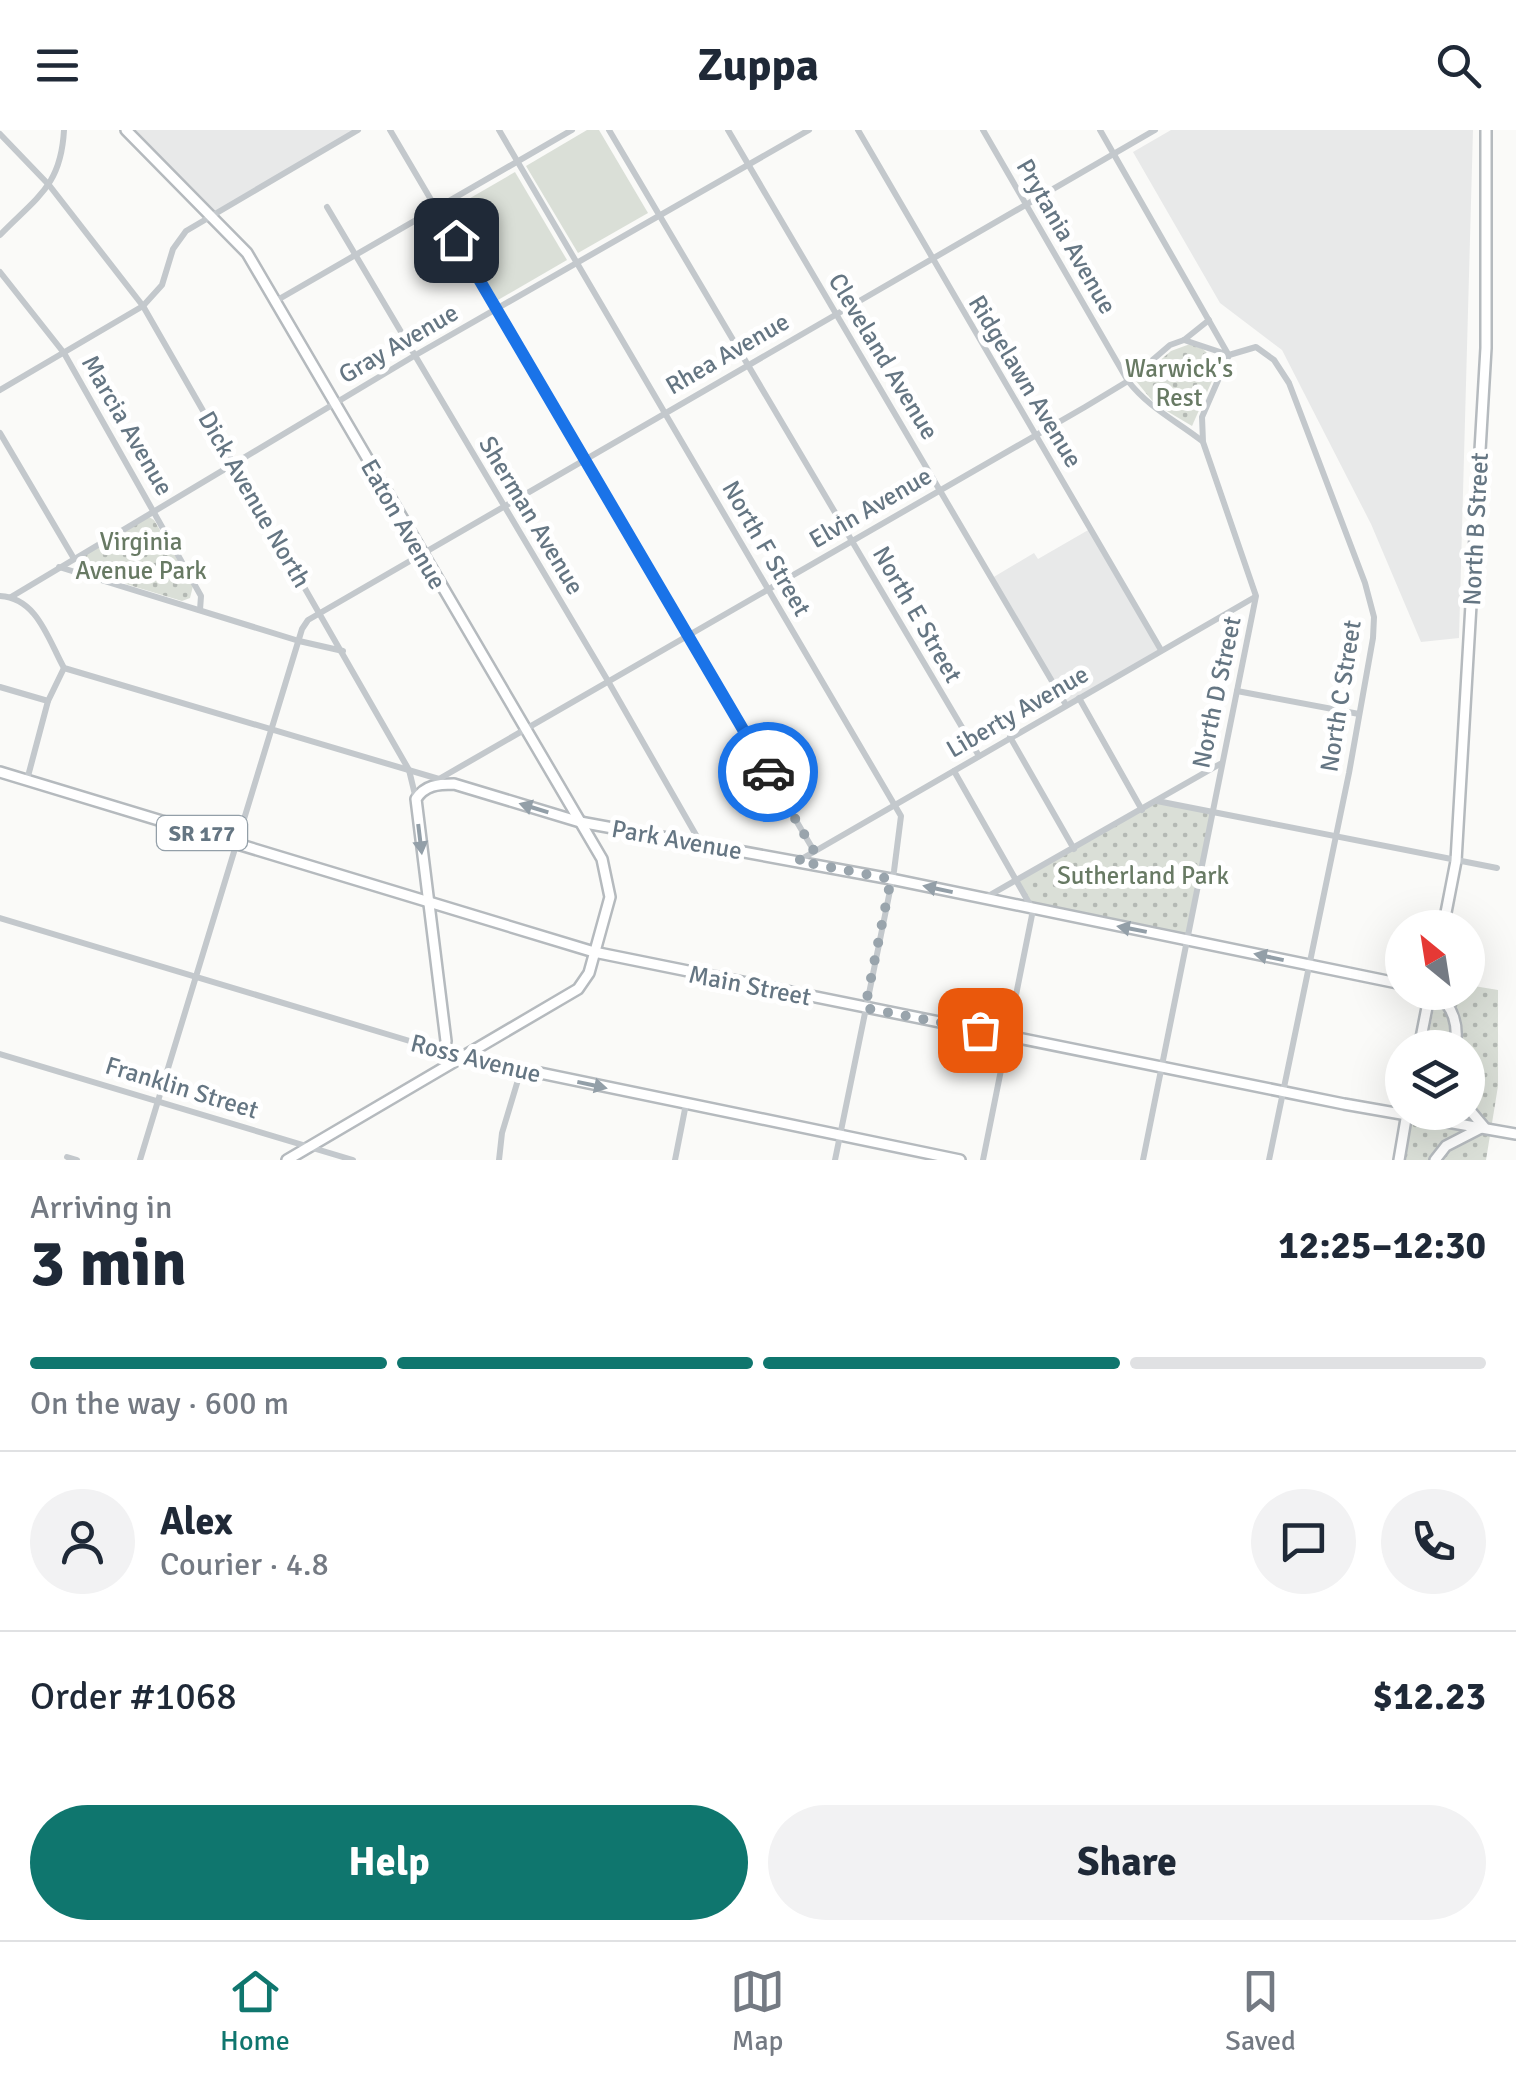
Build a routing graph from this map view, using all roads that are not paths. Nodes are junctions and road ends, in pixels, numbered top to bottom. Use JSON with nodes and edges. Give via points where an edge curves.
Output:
{"nodes":[{"id":1,"x":64,"y":130,"type":"edge"},
{"id":2,"x":126,"y":130,"type":"edge"},
{"id":3,"x":358,"y":130,"type":"edge"},
{"id":4,"x":390,"y":130,"type":"edge"},
{"id":5,"x":500,"y":130,"type":"edge"},
{"id":6,"x":572,"y":130,"type":"edge"},
{"id":7,"x":609,"y":130,"type":"edge"},
{"id":8,"x":728,"y":130,"type":"edge"},
{"id":9,"x":809,"y":130,"type":"edge"},
{"id":10,"x":858,"y":130,"type":"edge"},
{"id":11,"x":982,"y":130,"type":"edge"},
{"id":12,"x":1100,"y":130,"type":"edge"},
{"id":13,"x":1154,"y":130,"type":"edge"},
{"id":14,"x":1486,"y":130,"type":"edge"},
{"id":15,"x":0,"y":134,"type":"edge"},
{"id":16,"x":1112,"y":154,"type":"junction"},
{"id":17,"x":518,"y":162,"type":"junction"},
{"id":18,"x":748,"y":164,"type":"junction"},
{"id":19,"x":48,"y":185,"type":"junction"},
{"id":20,"x":1025,"y":203,"type":"junction"},
{"id":21,"x":327,"y":207,"type":"dead end"},
{"id":22,"x":437,"y":208,"type":"junction"},
{"id":23,"x":659,"y":214,"type":"junction"},
{"id":24,"x":209,"y":215,"type":"junction"},
{"id":25,"x":0,"y":235,"type":"edge"},
{"id":26,"x":356,"y":256,"type":"junction"},
{"id":27,"x":930,"y":259,"type":"junction"},
{"id":28,"x":577,"y":262,"type":"junction"},
{"id":29,"x":0,"y":272,"type":"edge"},
{"id":30,"x":274,"y":302,"type":"junction"},
{"id":31,"x":143,"y":306,"type":"junction"},
{"id":32,"x":495,"y":309,"type":"junction"},
{"id":33,"x":835,"y":313,"type":"junction"},
{"id":34,"x":1209,"y":320,"type":"junction"},
{"id":35,"x":1184,"y":340,"type":"junction"},
{"id":36,"x":64,"y":353,"type":"junction"},
{"id":37,"x":1229,"y":355,"type":"junction"},
{"id":38,"x":414,"y":356,"type":"junction"},
{"id":39,"x":746,"y":364,"type":"junction"},
{"id":40,"x":1128,"y":381,"type":"junction"},
{"id":41,"x":0,"y":390,"type":"edge"},
{"id":42,"x":334,"y":404,"type":"junction"},
{"id":43,"x":664,"y":412,"type":"junction"},
{"id":44,"x":0,"y":433,"type":"edge"},
{"id":45,"x":1034,"y":434,"type":"junction"},
{"id":46,"x":1203,"y":442,"type":"junction"},
{"id":47,"x":582,"y":460,"type":"junction"},
{"id":48,"x":234,"y":463,"type":"junction"},
{"id":49,"x":940,"y":490,"type":"junction"},
{"id":50,"x":502,"y":506,"type":"junction"},
{"id":51,"x":153,"y":510,"type":"junction"},
{"id":52,"x":852,"y":541,"type":"junction"},
{"id":53,"x":422,"y":554,"type":"junction"},
{"id":54,"x":72,"y":557,"type":"junction"},
{"id":55,"x":58,"y":566,"type":"junction"},
{"id":56,"x":768,"y":589,"type":"junction"},
{"id":57,"x":0,"y":596,"type":"edge"},
{"id":58,"x":11,"y":596,"type":"junction"},
{"id":59,"x":1256,"y":596,"type":"junction"},
{"id":60,"x":200,"y":610,"type":"junction"},
{"id":61,"x":321,"y":612,"type":"junction"},
{"id":62,"x":688,"y":636,"type":"junction"},
{"id":63,"x":299,"y":641,"type":"junction"},
{"id":64,"x":1162,"y":650,"type":"junction"},
{"id":65,"x":342,"y":651,"type":"junction"},
{"id":66,"x":64,"y":668,"type":"junction"},
{"id":67,"x":608,"y":681,"type":"junction"},
{"id":68,"x":0,"y":687,"type":"edge"},
{"id":69,"x":1237,"y":690,"type":"junction"},
{"id":70,"x":1079,"y":698,"type":"junction"},
{"id":71,"x":48,"y":702,"type":"junction"},
{"id":72,"x":1066,"y":705,"type":"junction"},
{"id":73,"x":1359,"y":714,"type":"junction"},
{"id":74,"x":525,"y":728,"type":"junction"},
{"id":75,"x":272,"y":730,"type":"junction"},
{"id":76,"x":1010,"y":737,"type":"junction"},
{"id":77,"x":979,"y":756,"type":"junction"},
{"id":78,"x":1221,"y":763,"type":"junction"},
{"id":79,"x":409,"y":770,"type":"junction"},
{"id":80,"x":954,"y":771,"type":"junction"},
{"id":81,"x":0,"y":772,"type":"edge"},
{"id":82,"x":439,"y":779,"type":"junction"},
{"id":83,"x":28,"y":780,"type":"junction"},
{"id":84,"x":454,"y":784,"type":"junction"},
{"id":85,"x":416,"y":799,"type":"junction"},
{"id":86,"x":1157,"y":801,"type":"junction"},
{"id":87,"x":895,"y":804,"type":"junction"},
{"id":88,"x":1142,"y":810,"type":"junction"},
{"id":89,"x":1211,"y":812,"type":"junction"},
{"id":90,"x":580,"y":822,"type":"junction"},
{"id":91,"x":1335,"y":838,"type":"junction"},
{"id":92,"x":238,"y":844,"type":"junction"},
{"id":93,"x":700,"y":844,"type":"junction"},
{"id":94,"x":1074,"y":848,"type":"junction"},
{"id":95,"x":814,"y":851,"type":"junction"},
{"id":96,"x":798,"y":861,"type":"junction"},
{"id":97,"x":1456,"y":861,"type":"junction"},
{"id":98,"x":1497,"y":868,"type":"dead end"},
{"id":99,"x":891,"y":879,"type":"junction"},
{"id":100,"x":1017,"y":880,"type":"junction"},
{"id":101,"x":983,"y":899,"type":"junction"},
{"id":102,"x":428,"y":903,"type":"junction"},
{"id":103,"x":1033,"y":910,"type":"junction"},
{"id":104,"x":1446,"y":910,"type":"edge"},
{"id":105,"x":0,"y":918,"type":"edge"},
{"id":106,"x":1187,"y":939,"type":"junction"},
{"id":107,"x":594,"y":952,"type":"junction"},
{"id":108,"x":1309,"y":965,"type":"junction"},
{"id":109,"x":196,"y":978,"type":"junction"},
{"id":110,"x":1385,"y":981,"type":"edge"},
{"id":111,"x":865,"y":1008,"type":"junction"},
{"id":112,"x":1008,"y":1036,"type":"junction"},
{"id":113,"x":444,"y":1052,"type":"junction"},
{"id":114,"x":0,"y":1054,"type":"edge"},
{"id":115,"x":463,"y":1057,"type":"junction"},
{"id":116,"x":1160,"y":1066,"type":"junction"},
{"id":117,"x":521,"y":1070,"type":"junction"},
{"id":118,"x":1284,"y":1090,"type":"junction"},
{"id":119,"x":159,"y":1101,"type":"junction"},
{"id":120,"x":686,"y":1104,"type":"junction"},
{"id":121,"x":1385,"y":1110,"type":"edge"},
{"id":122,"x":1487,"y":1128,"type":"joint"},
{"id":123,"x":1404,"y":1130,"type":"edge"},
{"id":124,"x":1516,"y":1134,"type":"edge"},
{"id":125,"x":840,"y":1135,"type":"junction"},
{"id":126,"x":311,"y":1151,"type":"junction"},
{"id":127,"x":67,"y":1157,"type":"dead end"},
{"id":128,"x":77,"y":1160,"type":"edge"},
{"id":129,"x":140,"y":1160,"type":"edge"},
{"id":130,"x":287,"y":1160,"type":"edge"},
{"id":131,"x":353,"y":1160,"type":"edge"},
{"id":132,"x":499,"y":1160,"type":"edge"},
{"id":133,"x":675,"y":1160,"type":"edge"},
{"id":134,"x":835,"y":1160,"type":"edge"},
{"id":135,"x":960,"y":1160,"type":"edge"},
{"id":136,"x":982,"y":1160,"type":"edge"},
{"id":137,"x":1143,"y":1160,"type":"edge"},
{"id":138,"x":1269,"y":1160,"type":"edge"},
{"id":139,"x":1399,"y":1160,"type":"edge"},
{"id":140,"x":1435,"y":1160,"type":"edge"}],
"edges":[{"from":1,"to":19,"type":"street","via":[[63,154]]},
{"from":2,"to":24,"type":"main road","name":"Eaton Avenue"},
{"from":3,"to":24,"type":"street"},
{"from":4,"to":22,"type":"street"},
{"from":5,"to":17,"type":"street","name":"North F Street"},
{"from":6,"to":17,"type":"street"},
{"from":7,"to":23,"type":"street","name":"North E Street"},
{"from":8,"to":18,"type":"street","name":"Cleveland Avenue"},
{"from":9,"to":18,"type":"street","name":"Gray Avenue"},
{"from":10,"to":27,"type":"street","name":"Ridgelawn Avenue"},
{"from":11,"to":20,"type":"street","name":"Prytania Avenue"},
{"from":12,"to":16,"type":"street"},
{"from":13,"to":16,"type":"street","name":"Rhea Avenue"},
{"from":14,"to":97,"type":"main road","name":"North B Street","via":[[1486,348]]},
{"from":15,"to":19,"type":"street","name":"Dick Avenue North"},
{"from":16,"to":20,"type":"street","name":"Rhea Avenue"},
{"from":16,"to":34,"type":"street"},
{"from":17,"to":22,"type":"street"},
{"from":17,"to":28,"type":"street","name":"North F Street"},
{"from":18,"to":23,"type":"street","name":"Gray Avenue"},
{"from":18,"to":33,"type":"street","name":"Cleveland Avenue"},
{"from":19,"to":25,"type":"street"},
{"from":19,"to":31,"type":"street","name":"Dick Avenue North"},
{"from":20,"to":27,"type":"street","name":"Rhea Avenue"},
{"from":20,"to":40,"type":"street","name":"Prytania Avenue"},
{"from":21,"to":26,"type":"street","name":"Sherman Avenue"},
{"from":22,"to":26,"type":"street"},
{"from":22,"to":32,"type":"street"},
{"from":23,"to":28,"type":"street","name":"Gray Avenue"},
{"from":23,"to":39,"type":"street","name":"North E Street"},
{"from":24,"to":30,"type":"main road","name":"Eaton Avenue","via":[[246,253]]},
{"from":24,"to":31,"type":"street","via":[[179,239],[162,285]]},
{"from":26,"to":30,"type":"street"},
{"from":26,"to":38,"type":"street","name":"Sherman Avenue"},
{"from":27,"to":33,"type":"street","name":"Rhea Avenue"},
{"from":27,"to":45,"type":"street","name":"Ridgelawn Avenue"},
{"from":28,"to":32,"type":"street","name":"Gray Avenue"},
{"from":28,"to":43,"type":"street","name":"North F Street"},
{"from":29,"to":36,"type":"street","name":"Marcia Avenue"},
{"from":30,"to":42,"type":"main road","name":"Eaton Avenue"},
{"from":31,"to":36,"type":"street"},
{"from":31,"to":48,"type":"street","name":"Dick Avenue North"},
{"from":32,"to":38,"type":"street","name":"Gray Avenue"},
{"from":32,"to":47,"type":"street"},
{"from":33,"to":39,"type":"street","name":"Rhea Avenue"},
{"from":33,"to":49,"type":"street","name":"Cleveland Avenue"},
{"from":34,"to":35,"type":"street","name":"Elvin Avenue"},
{"from":34,"to":37,"type":"street"},
{"from":35,"to":37,"type":"street","name":"North C Street"},
{"from":35,"to":40,"type":"street","name":"Elvin Avenue"},
{"from":36,"to":41,"type":"street"},
{"from":36,"to":51,"type":"street","name":"Marcia Avenue"},
{"from":37,"to":46,"type":"street","name":"North D Street","via":[[1202,418]]},
{"from":37,"to":73,"type":"street","name":"North C Street","via":[[1265,350],[1289,383],[1365,583],[1375,626]]},
{"from":38,"to":42,"type":"street","name":"Gray Avenue"},
{"from":38,"to":50,"type":"street","name":"Sherman Avenue"},
{"from":39,"to":43,"type":"street","name":"Rhea Avenue"},
{"from":39,"to":52,"type":"street","name":"North E Street"},
{"from":40,"to":45,"type":"street","name":"Elvin Avenue"},
{"from":40,"to":46,"type":"street","name":"Prytania Avenue","via":[[1146,403]]},
{"from":42,"to":48,"type":"street","name":"Gray Avenue"},
{"from":42,"to":53,"type":"main road","name":"Eaton Avenue"},
{"from":43,"to":47,"type":"street","name":"Rhea Avenue"},
{"from":43,"to":56,"type":"street","name":"North F Street"},
{"from":44,"to":54,"type":"street"},
{"from":45,"to":49,"type":"street","name":"Elvin Avenue"},
{"from":45,"to":64,"type":"street","name":"Ridgelawn Avenue"},
{"from":46,"to":59,"type":"street","name":"North D Street"},
{"from":47,"to":50,"type":"street","name":"Rhea Avenue"},
{"from":47,"to":62,"type":"street"},
{"from":48,"to":51,"type":"street","name":"Gray Avenue"},
{"from":48,"to":61,"type":"street","name":"Dick Avenue North"},
{"from":49,"to":52,"type":"street","name":"Elvin Avenue"},
{"from":49,"to":72,"type":"street","name":"Cleveland Avenue"},
{"from":50,"to":53,"type":"street","name":"Rhea Avenue"},
{"from":50,"to":67,"type":"street","name":"Sherman Avenue"},
{"from":51,"to":54,"type":"street","name":"Gray Avenue"},
{"from":51,"to":60,"type":"street","name":"Marcia Avenue","via":[[201,596]]},
{"from":52,"to":56,"type":"street","name":"Elvin Avenue"},
{"from":52,"to":77,"type":"street","name":"North E Street"},
{"from":53,"to":61,"type":"street","name":"Rhea Avenue"},
{"from":53,"to":74,"type":"main road","name":"Eaton Avenue"},
{"from":54,"to":55,"type":"street","name":"Gray Avenue"},
{"from":55,"to":58,"type":"street","name":"Gray Avenue"},
{"from":55,"to":60,"type":"street"},
{"from":56,"to":62,"type":"street","name":"Elvin Avenue"},
{"from":56,"to":87,"type":"street","name":"North F Street"},
{"from":57,"to":58,"type":"street"},
{"from":58,"to":66,"type":"street","via":[[30,606]]},
{"from":59,"to":64,"type":"street","name":"Liberty Avenue"},
{"from":59,"to":69,"type":"street","name":"North D Street"},
{"from":60,"to":63,"type":"street"},
{"from":61,"to":63,"type":"street","via":[[308,620]]},
{"from":61,"to":65,"type":"street","name":"Dick Avenue North"},
{"from":62,"to":67,"type":"street","name":"Elvin Avenue"},
{"from":62,"to":95,"type":"street"},
{"from":63,"to":65,"type":"street"},
{"from":63,"to":75,"type":"street"},
{"from":64,"to":70,"type":"street","name":"Liberty Avenue"},
{"from":65,"to":79,"type":"street","name":"Dick Avenue North"},
{"from":66,"to":71,"type":"street"},
{"from":66,"to":75,"type":"street","name":"Park Avenue"},
{"from":67,"to":74,"type":"street","name":"Elvin Avenue"},
{"from":67,"to":93,"type":"street","name":"Sherman Avenue"},
{"from":68,"to":71,"type":"street"},
{"from":69,"to":73,"type":"street"},
{"from":69,"to":78,"type":"street","name":"North D Street"},
{"from":70,"to":72,"type":"street","name":"Liberty Avenue"},
{"from":70,"to":88,"type":"street"},
{"from":71,"to":83,"type":"street"},
{"from":72,"to":76,"type":"street","name":"Liberty Avenue"},
{"from":73,"to":91,"type":"street","name":"North C Street"},
{"from":74,"to":82,"type":"street","name":"Elvin Avenue"},
{"from":74,"to":90,"type":"main road","name":"Eaton Avenue"},
{"from":75,"to":79,"type":"street","name":"Park Avenue"},
{"from":75,"to":92,"type":"street"},
{"from":76,"to":77,"type":"street","name":"Liberty Avenue"},
{"from":76,"to":94,"type":"street"},
{"from":77,"to":80,"type":"street","name":"Liberty Avenue"},
{"from":78,"to":86,"type":"street"},
{"from":78,"to":89,"type":"street","name":"North D Street"},
{"from":79,"to":82,"type":"street","name":"Park Avenue"},
{"from":79,"to":85,"type":"street","name":"Dick Avenue North"},
{"from":80,"to":87,"type":"street","name":"Liberty Avenue"},
{"from":80,"to":100,"type":"street"},
{"from":81,"to":83,"type":"main road","name":"Main Street","number":"SR 177"},
{"from":82,"to":84,"type":"street","name":"Park Avenue"},
{"from":83,"to":92,"type":"main road","name":"Main Street","number":"SR 177"},
{"from":84,"to":85,"type":"main road","via":[[430,786]]},
{"from":90,"to":84,"type":"main road","name":"Park Avenue","one_way":true},
{"from":85,"to":102,"type":"main road","name":"Dick Avenue North","one_way":true},
{"from":86,"to":88,"type":"street"},
{"from":86,"to":89,"type":"street"},
{"from":87,"to":95,"type":"street","name":"Liberty Avenue"},
{"from":87,"to":99,"type":"street","name":"North F Street","via":[[902,825]]},
{"from":88,"to":94,"type":"street"},
{"from":89,"to":91,"type":"street"},
{"from":89,"to":106,"type":"street","name":"North D Street"},
{"from":90,"to":93,"type":"main road","name":"Park Avenue"},
{"from":90,"to":107,"type":"main road","name":"Eaton Avenue","via":[[602,859],[610,892]]},
{"from":91,"to":97,"type":"street"},
{"from":91,"to":108,"type":"street","name":"North C Street"},
{"from":92,"to":102,"type":"main road","name":"Main Street","number":"SR 177"},
{"from":92,"to":109,"type":"street"},
{"from":93,"to":96,"type":"main road","name":"Park Avenue"},
{"from":94,"to":100,"type":"street"},
{"from":95,"to":96,"type":"street","name":"Liberty Avenue"},
{"from":96,"to":99,"type":"main road","name":"Park Avenue"},
{"from":97,"to":98,"type":"street"},
{"from":97,"to":104,"type":"main road","name":"North B Street"},
{"from":101,"to":99,"type":"main road","name":"Park Avenue","one_way":true},
{"from":99,"to":111,"type":"street","name":"North F Street"},
{"from":100,"to":101,"type":"street"},
{"from":100,"to":103,"type":"street"},
{"from":101,"to":103,"type":"main road","name":"Park Avenue"},
{"from":102,"to":107,"type":"main road","name":"Main Street","number":"SR 177"},
{"from":102,"to":113,"type":"main road","name":"Dick Avenue North"},
{"from":106,"to":103,"type":"main road","name":"Park Avenue","one_way":true},
{"from":103,"to":112,"type":"street"},
{"from":105,"to":109,"type":"street","name":"Ross Avenue"},
{"from":108,"to":106,"type":"main road","name":"Park Avenue","one_way":true},
{"from":106,"to":116,"type":"street","name":"North D Street"},
{"from":107,"to":111,"type":"main road","name":"Main Street"},
{"from":107,"to":115,"type":"main road","name":"Eaton Avenue","via":[[590,974],[578,988]]},
{"from":108,"to":110,"type":"main road","name":"Park Avenue"},
{"from":108,"to":118,"type":"street","name":"North C Street"},
{"from":109,"to":113,"type":"street","name":"Ross Avenue"},
{"from":109,"to":119,"type":"street"},
{"from":111,"to":112,"type":"main road","name":"Main Street"},
{"from":111,"to":125,"type":"street","name":"North F Street"},
{"from":112,"to":116,"type":"main road","name":"Main Street"},
{"from":112,"to":136,"type":"street"},
{"from":113,"to":115,"type":"street","name":"Ross Avenue"},
{"from":114,"to":119,"type":"street","name":"Franklin Street"},
{"from":115,"to":117,"type":"main road","name":"Ross Avenue"},
{"from":115,"to":126,"type":"main road","name":"Eaton Avenue"},
{"from":116,"to":118,"type":"main road","name":"Main Street"},
{"from":116,"to":137,"type":"street","name":"North D Street"},
{"from":117,"to":120,"type":"main road","name":"Ross Avenue","one_way":true},
{"from":117,"to":132,"type":"street"},
{"from":118,"to":121,"type":"main road","name":"Main Street"},
{"from":118,"to":138,"type":"street","name":"North C Street"},
{"from":119,"to":126,"type":"street","name":"Franklin Street"},
{"from":119,"to":129,"type":"street"},
{"from":120,"to":125,"type":"main road","name":"Ross Avenue"},
{"from":120,"to":133,"type":"street"},
{"from":122,"to":124,"type":"main road","name":"Main Street"},
{"from":122,"to":140,"type":"main road","via":[[1446,1146]]},
{"from":123,"to":139,"type":"main road"},
{"from":125,"to":134,"type":"street","name":"North F Street"},
{"from":125,"to":135,"type":"main road","name":"Ross Avenue"},
{"from":126,"to":130,"type":"main road","name":"Eaton Avenue"},
{"from":126,"to":131,"type":"street","name":"Franklin Street"},
{"from":127,"to":128,"type":"street"}]}
